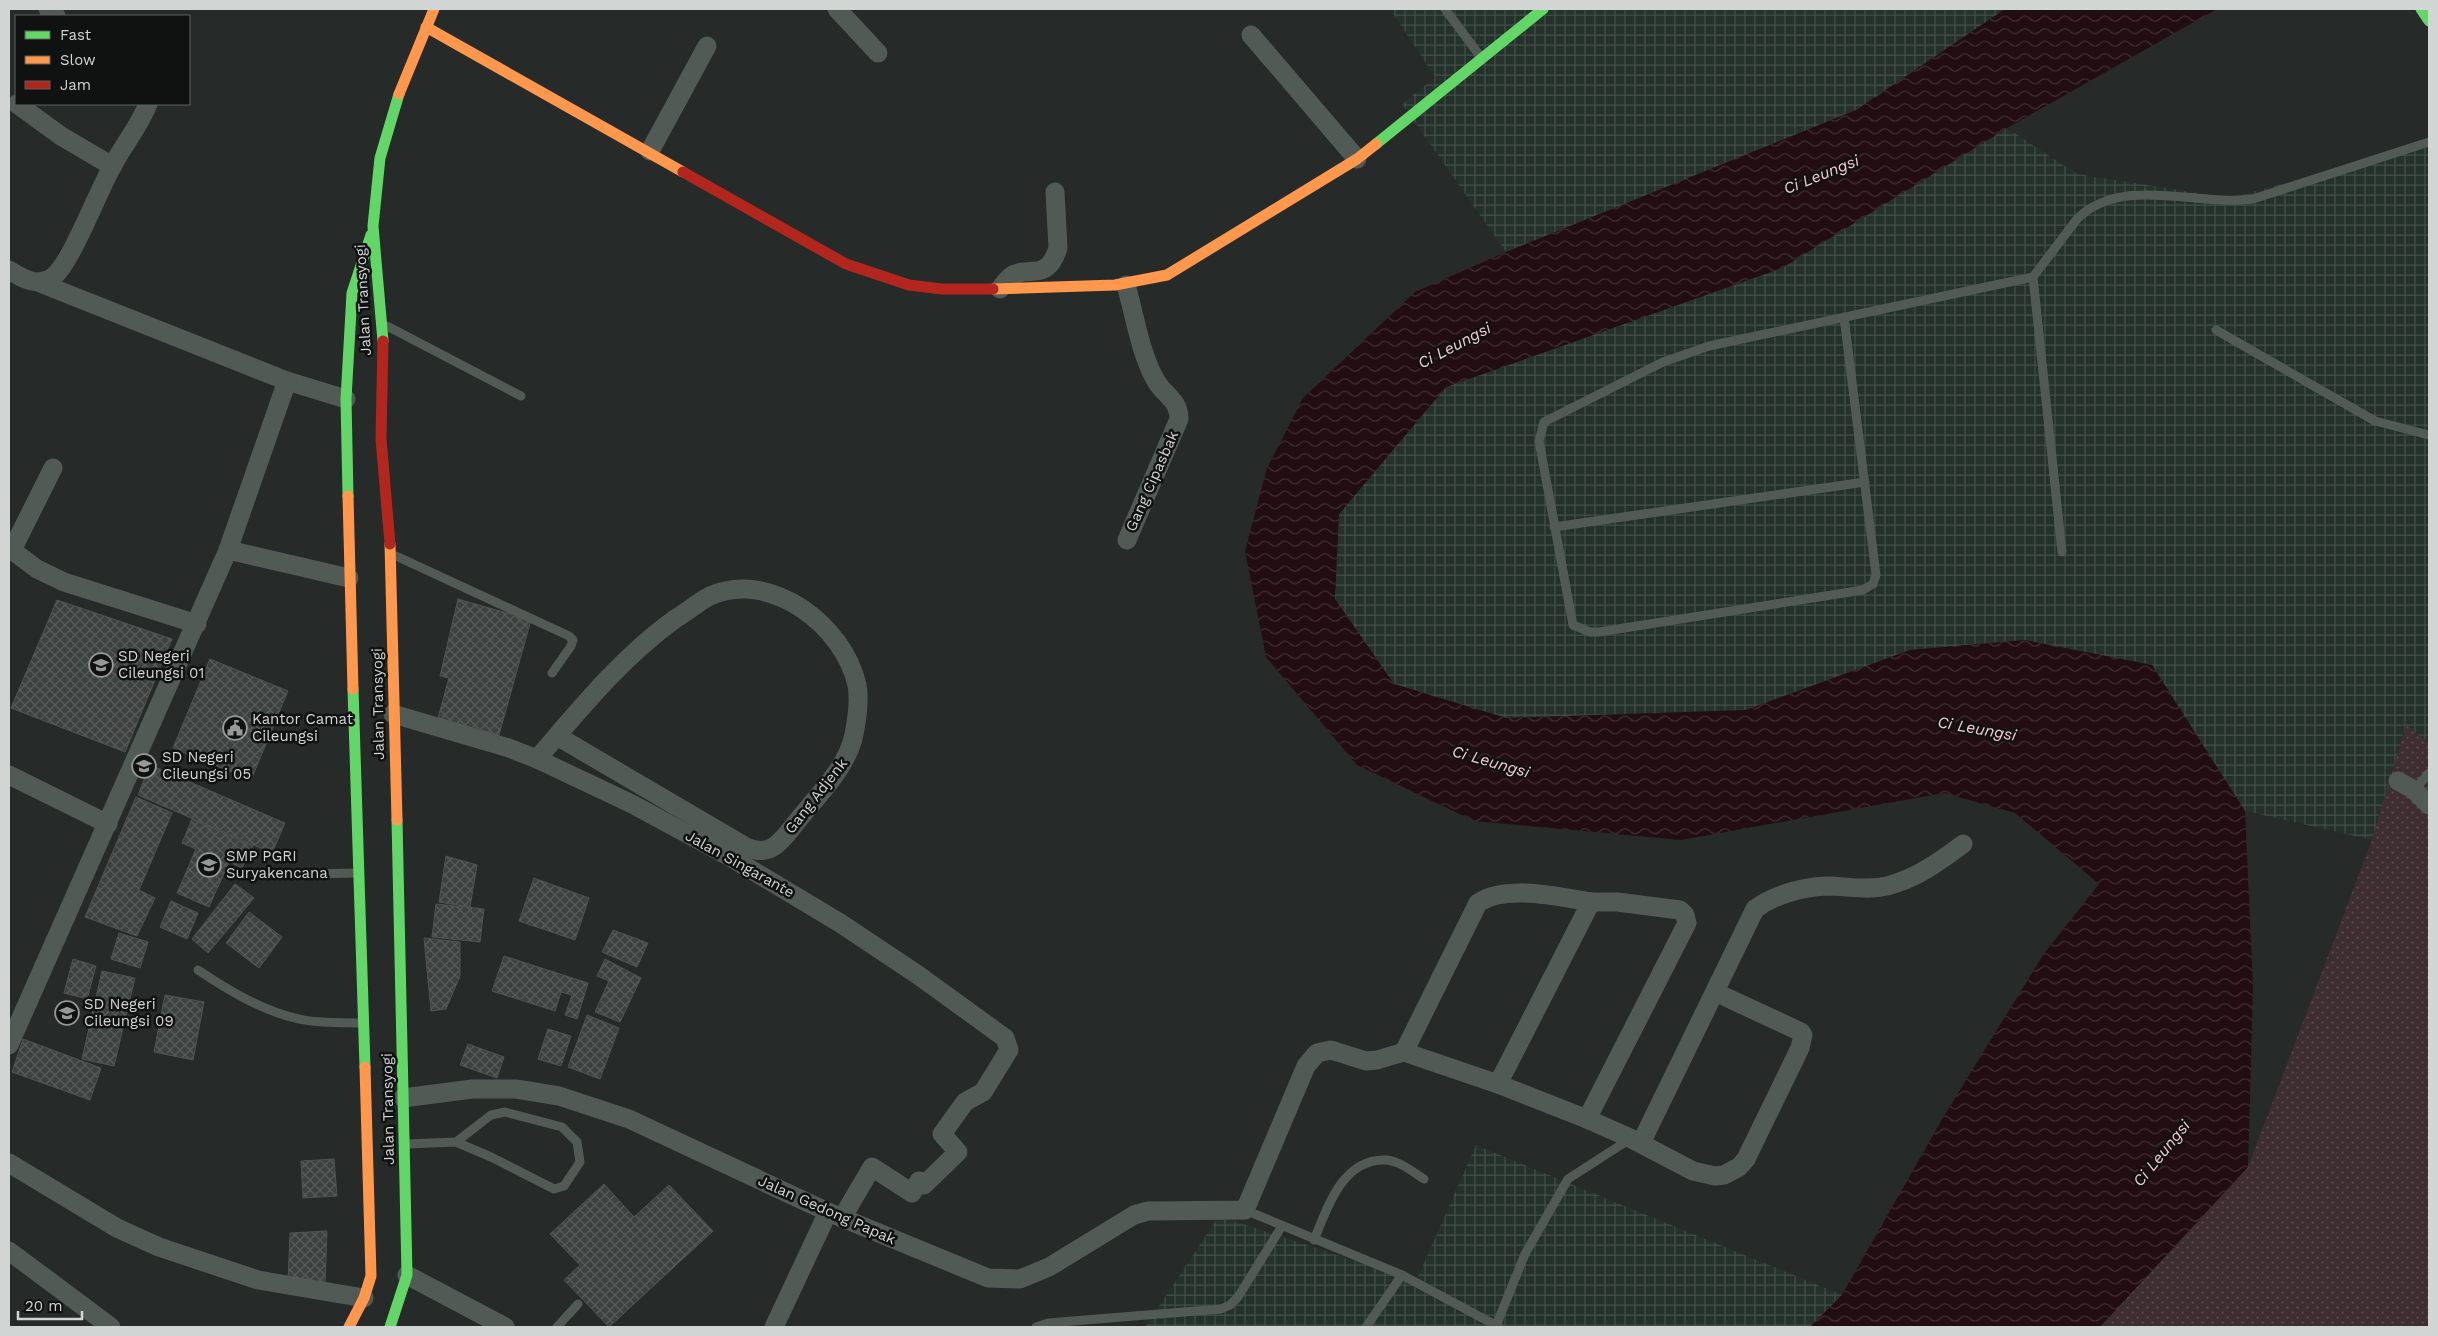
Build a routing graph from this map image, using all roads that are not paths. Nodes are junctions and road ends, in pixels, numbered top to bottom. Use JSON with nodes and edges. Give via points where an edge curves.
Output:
{"nodes":[{"id":1,"x":434,"y":9,"type":"edge"},
{"id":2,"x":837,"y":9,"type":"edge"},
{"id":3,"x":1445,"y":9,"type":"edge"},
{"id":4,"x":1543,"y":9,"type":"edge"},
{"id":5,"x":2421,"y":9,"type":"edge"},
{"id":6,"x":2429,"y":21,"type":"edge"},
{"id":7,"x":426,"y":27,"type":"junction"},
{"id":8,"x":1251,"y":35,"type":"dead end"},
{"id":9,"x":707,"y":46,"type":"dead end"},
{"id":10,"x":878,"y":53,"type":"dead end"},
{"id":11,"x":1482,"y":58,"type":"junction"},
{"id":12,"x":20,"y":105,"type":"edge"},
{"id":13,"x":148,"y":105,"type":"edge"},
{"id":14,"x":2429,"y":142,"type":"edge"},
{"id":15,"x":650,"y":151,"type":"junction"},
{"id":16,"x":1357,"y":159,"type":"junction"},
{"id":17,"x":112,"y":166,"type":"junction"},
{"id":18,"x":1055,"y":192,"type":"dead end"},
{"id":19,"x":374,"y":226,"type":"junction"},
{"id":20,"x":9,"y":270,"type":"edge"},
{"id":21,"x":2033,"y":277,"type":"junction"},
{"id":22,"x":40,"y":283,"type":"junction"},
{"id":23,"x":1126,"y":285,"type":"junction"},
{"id":24,"x":1000,"y":289,"type":"junction"},
{"id":25,"x":1844,"y":317,"type":"junction"},
{"id":26,"x":382,"y":324,"type":"junction"},
{"id":27,"x":2216,"y":330,"type":"dead end"},
{"id":28,"x":287,"y":381,"type":"junction"},
{"id":29,"x":521,"y":396,"type":"dead end"},
{"id":30,"x":346,"y":399,"type":"junction"},
{"id":31,"x":2429,"y":435,"type":"edge"},
{"id":32,"x":53,"y":468,"type":"dead end"},
{"id":33,"x":1865,"y":482,"type":"junction"},
{"id":34,"x":1554,"y":527,"type":"junction"},
{"id":35,"x":1126,"y":540,"type":"dead end"},
{"id":36,"x":10,"y":549,"type":"edge"},
{"id":37,"x":228,"y":550,"type":"junction"},
{"id":38,"x":2062,"y":552,"type":"dead end"},
{"id":39,"x":391,"y":554,"type":"junction"},
{"id":40,"x":349,"y":578,"type":"junction"},
{"id":41,"x":197,"y":624,"type":"junction"},
{"id":42,"x":552,"y":673,"type":"dead end"},
{"id":43,"x":393,"y":714,"type":"junction"},
{"id":44,"x":557,"y":736,"type":"junction"},
{"id":45,"x":537,"y":759,"type":"junction"},
{"id":46,"x":2429,"y":773,"type":"edge"},
{"id":47,"x":9,"y":775,"type":"edge"},
{"id":48,"x":2398,"y":781,"type":"dead end"},
{"id":49,"x":2414,"y":790,"type":"junction"},
{"id":50,"x":2429,"y":805,"type":"edge"},
{"id":51,"x":108,"y":824,"type":"junction"},
{"id":52,"x":1963,"y":844,"type":"dead end"},
{"id":53,"x":359,"y":873,"type":"junction"},
{"id":54,"x":264,"y":875,"type":"dead end"},
{"id":55,"x":1591,"y":902,"type":"junction"},
{"id":56,"x":198,"y":970,"type":"dead end"},
{"id":57,"x":1715,"y":992,"type":"junction"},
{"id":58,"x":364,"y":1024,"type":"junction"},
{"id":59,"x":9,"y":1045,"type":"edge"},
{"id":60,"x":1404,"y":1052,"type":"junction"},
{"id":61,"x":1498,"y":1084,"type":"junction"},
{"id":62,"x":403,"y":1098,"type":"junction"},
{"id":63,"x":1587,"y":1119,"type":"junction"},
{"id":64,"x":1636,"y":1141,"type":"junction"},
{"id":65,"x":456,"y":1142,"type":"junction"},
{"id":66,"x":404,"y":1144,"type":"junction"},
{"id":67,"x":9,"y":1163,"type":"edge"},
{"id":68,"x":1424,"y":1179,"type":"dead end"},
{"id":69,"x":1245,"y":1210,"type":"junction"},
{"id":70,"x":835,"y":1215,"type":"junction"},
{"id":71,"x":1282,"y":1226,"type":"junction"},
{"id":72,"x":1314,"y":1240,"type":"junction"},
{"id":73,"x":9,"y":1251,"type":"edge"},
{"id":74,"x":407,"y":1275,"type":"junction"},
{"id":75,"x":1402,"y":1275,"type":"junction"},
{"id":76,"x":364,"y":1298,"type":"junction"},
{"id":77,"x":578,"y":1304,"type":"dead end"},
{"id":78,"x":1498,"y":1326,"type":"edge"},
{"id":79,"x":111,"y":1327,"type":"edge"},
{"id":80,"x":350,"y":1327,"type":"edge"},
{"id":81,"x":390,"y":1327,"type":"edge"},
{"id":82,"x":505,"y":1327,"type":"edge"},
{"id":83,"x":557,"y":1327,"type":"edge"},
{"id":84,"x":774,"y":1327,"type":"edge"},
{"id":85,"x":1036,"y":1327,"type":"edge"},
{"id":86,"x":1366,"y":1327,"type":"edge"}],
"edges":[{"from":1,"to":7,"type":"main road"},
{"from":2,"to":10,"type":"street"},
{"from":3,"to":11,"type":"lane"},
{"from":4,"to":11,"type":"main road"},
{"from":5,"to":6,"type":"main road"},
{"from":7,"to":15,"type":"main road"},
{"from":7,"to":19,"type":"main road","via":[[402,83],[380,158]]},
{"from":8,"to":16,"type":"street"},
{"from":9,"to":15,"type":"street"},
{"from":11,"to":16,"type":"main road"},
{"from":12,"to":17,"type":"street","via":[[61,136]]},
{"from":13,"to":17,"type":"street"},
{"from":14,"to":21,"type":"lane","via":[[2253,200],[2232,202],[2139,194],[2098,205],[2077,219]]},
{"from":15,"to":24,"type":"main road","via":[[846,264],[893,281],[928,288]]},
{"from":16,"to":23,"type":"main road","via":[[1167,275]]},
{"from":17,"to":22,"type":"street","via":[[62,266],[54,276]]},
{"from":18,"to":24,"type":"street","via":[[1058,248],[1055,256],[1042,269],[1010,276]]},
{"from":19,"to":26,"type":"main road","name":"Jalan Transyogi"},
{"from":19,"to":30,"type":"main road","name":"Jalan Transyogi","via":[[352,293]]},
{"from":20,"to":22,"type":"street","via":[[24,280]]},
{"from":21,"to":25,"type":"lane"},
{"from":21,"to":38,"type":"lane"},
{"from":22,"to":28,"type":"street"},
{"from":23,"to":24,"type":"main road"},
{"from":23,"to":35,"type":"street","name":"Gang Cipasbak","via":[[1146,359],[1157,383],[1175,401],[1179,419]]},
{"from":25,"to":33,"type":"lane"},
{"from":25,"to":34,"type":"lane","via":[[1709,346],[1663,362],[1544,422],[1539,441]]},
{"from":26,"to":29,"type":"lane"},
{"from":26,"to":39,"type":"main road","name":"Jalan Transyogi","via":[[381,439]]},
{"from":27,"to":31,"type":"lane","via":[[2375,421]]},
{"from":28,"to":30,"type":"street"},
{"from":28,"to":37,"type":"street"},
{"from":30,"to":40,"type":"main road","name":"Jalan Transyogi"},
{"from":32,"to":36,"type":"street"},
{"from":33,"to":34,"type":"lane"},
{"from":33,"to":34,"type":"lane","via":[[1876,575],[1873,584],[1863,590],[1599,632],[1573,625]]},
{"from":36,"to":41,"type":"street","via":[[37,569],[64,582]]},
{"from":37,"to":40,"type":"street"},
{"from":37,"to":41,"type":"street"},
{"from":39,"to":42,"type":"lane","via":[[569,636],[571,646]]},
{"from":39,"to":43,"type":"main road","name":"Jalan Transyogi"},
{"from":40,"to":53,"type":"main road","name":"Jalan Transyogi"},
{"from":41,"to":51,"type":"street"},
{"from":43,"to":45,"type":"street","name":"Jalan Singarante","via":[[468,734]]},
{"from":43,"to":62,"type":"main road","name":"Jalan Transyogi"},
{"from":44,"to":44,"type":"street","name":"Gang Adjenk","via":[[597,689],[648,639],[710,596],[733,590],[749,588],[786,600],[804,610],[822,624],[845,652],[857,685],[858,704],[848,756],[797,821],[768,851],[746,847]]},
{"from":44,"to":45,"type":"street","name":"Gang Adjenk"},
{"from":45,"to":70,"type":"street","name":"Jalan Singarante","via":[[632,804],[797,896],[918,975],[1008,1042],[1009,1050],[983,1092],[965,1102],[942,1134],[958,1152],[924,1186],[920,1181],[912,1193],[872,1168]]},
{"from":46,"to":49,"type":"lane"},
{"from":47,"to":51,"type":"street"},
{"from":48,"to":49,"type":"street"},
{"from":49,"to":50,"type":"street"},
{"from":51,"to":59,"type":"street"},
{"from":52,"to":57,"type":"street","via":[[1928,871],[1886,886],[1858,889],[1825,886],[1768,900],[1755,909]]},
{"from":53,"to":54,"type":"lane"},
{"from":53,"to":58,"type":"main road","name":"Jalan Transyogi"},
{"from":55,"to":60,"type":"street","via":[[1514,894],[1487,897],[1478,904]]},
{"from":55,"to":61,"type":"street"},
{"from":55,"to":63,"type":"street","via":[[1680,910],[1686,915],[1687,923]]},
{"from":56,"to":58,"type":"lane","via":[[247,1000],[276,1012],[299,1019]]},
{"from":57,"to":64,"type":"street"},
{"from":57,"to":64,"type":"street","via":[[1803,1035],[1800,1048],[1746,1159],[1739,1167],[1716,1176],[1693,1172]]},
{"from":58,"to":76,"type":"main road","name":"Jalan Transyogi","via":[[371,1276]]},
{"from":60,"to":61,"type":"street"},
{"from":60,"to":69,"type":"street","via":[[1366,1061],[1331,1050],[1317,1053],[1306,1066]]},
{"from":61,"to":63,"type":"street"},
{"from":62,"to":66,"type":"main road","name":"Jalan Transyogi"},
{"from":62,"to":70,"type":"street","name":"Jalan Gedong Papak","via":[[472,1089],[516,1089],[559,1096],[628,1119]]},
{"from":63,"to":64,"type":"street"},
{"from":64,"to":78,"type":"lane","via":[[1568,1179],[1526,1254]]},
{"from":65,"to":65,"type":"lane","via":[[554,1189],[564,1186],[580,1162],[577,1142],[562,1127],[505,1112],[491,1114]]},
{"from":65,"to":66,"type":"lane"},
{"from":66,"to":74,"type":"main road","name":"Jalan Transyogi"},
{"from":67,"to":76,"type":"street","via":[[117,1228],[159,1247],[258,1280]]},
{"from":68,"to":72,"type":"lane","via":[[1404,1166],[1386,1160],[1357,1168],[1336,1190]]},
{"from":69,"to":70,"type":"street","name":"Jalan Gedong Papak","via":[[1148,1211],[1134,1215],[1050,1267],[1020,1279],[988,1278]]},
{"from":69,"to":71,"type":"lane"},
{"from":70,"to":84,"type":"street"},
{"from":71,"to":72,"type":"lane"},
{"from":71,"to":85,"type":"lane","via":[[1238,1297],[1221,1309],[1048,1323]]},
{"from":72,"to":75,"type":"lane"},
{"from":73,"to":79,"type":"street"},
{"from":74,"to":81,"type":"main road","name":"Jalan Transyogi"},
{"from":74,"to":82,"type":"street"},
{"from":75,"to":78,"type":"lane"},
{"from":75,"to":86,"type":"lane"},
{"from":76,"to":80,"type":"main road","name":"Jalan Transyogi"},
{"from":77,"to":83,"type":"lane"}]}
